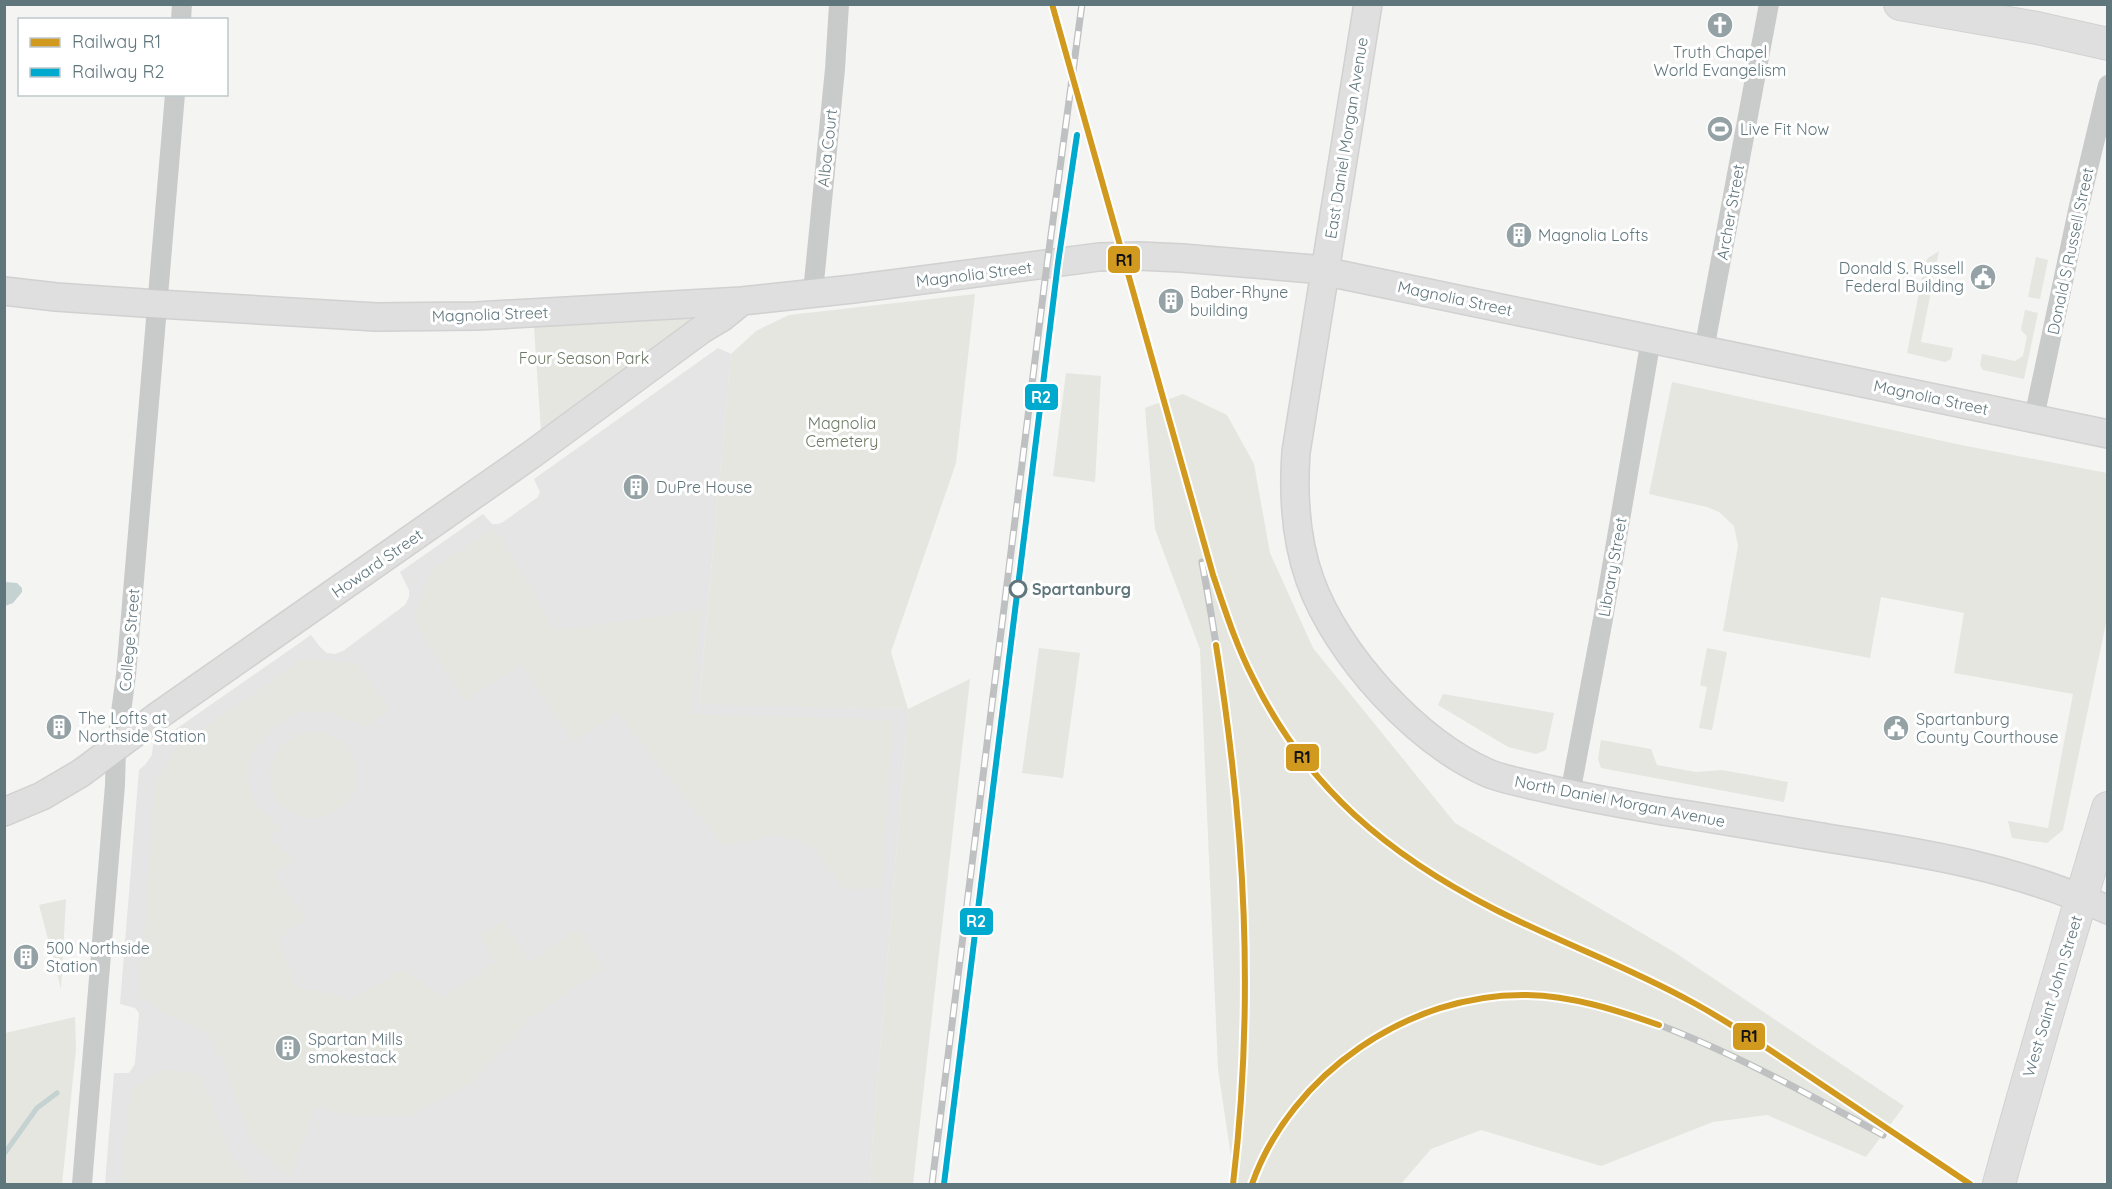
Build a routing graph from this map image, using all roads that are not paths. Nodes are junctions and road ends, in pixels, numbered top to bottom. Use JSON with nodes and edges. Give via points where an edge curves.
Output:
{"nodes":[{"id":1,"x":839,"y":4,"type":"edge"},
{"id":2,"x":1368,"y":4,"type":"edge"},
{"id":3,"x":1769,"y":4,"type":"edge"},
{"id":4,"x":1900,"y":4,"type":"edge"},
{"id":5,"x":2108,"y":44,"type":"edge"},
{"id":6,"x":2108,"y":85,"type":"edge"},
{"id":7,"x":175,"y":96,"type":"edge"},
{"id":8,"x":1325,"y":271,"type":"junction"},
{"id":9,"x":4,"y":291,"type":"edge"},
{"id":10,"x":813,"y":292,"type":"junction"},
{"id":11,"x":742,"y":301,"type":"junction"},
{"id":12,"x":158,"y":304,"type":"junction"},
{"id":13,"x":1651,"y":339,"type":"junction"},
{"id":14,"x":1704,"y":350,"type":"junction"},
{"id":15,"x":2034,"y":418,"type":"junction"},
{"id":16,"x":2108,"y":434,"type":"edge"},
{"id":17,"x":116,"y":749,"type":"junction"},
{"id":18,"x":1570,"y":794,"type":"junction"},
{"id":19,"x":2108,"y":808,"type":"edge"},
{"id":20,"x":4,"y":812,"type":"edge"},
{"id":21,"x":2095,"y":904,"type":"edge"},
{"id":22,"x":82,"y":1185,"type":"edge"},
{"id":23,"x":1999,"y":1185,"type":"edge"}],
"edges":[{"from":1,"to":10,"type":"street","name":"Alba Court"},
{"from":2,"to":8,"type":"street","name":"East Daniel Morgan Avenue"},
{"from":3,"to":14,"type":"street","name":"Archer Street"},
{"from":4,"to":5,"type":"main road"},
{"from":6,"to":15,"type":"street","name":"Donald S Russell Street"},
{"from":7,"to":12,"type":"street","name":"College Street"},
{"from":8,"to":10,"type":"street","name":"Magnolia Street","via":[[1182,258],[1107,257]]},
{"from":8,"to":13,"type":"street","name":"Magnolia Street"},
{"from":8,"to":18,"type":"street","name":"North Daniel Morgan Avenue","via":[[1294,481],[1295,515],[1310,580],[1346,647],[1377,688],[1420,728],[1492,775]]},
{"from":9,"to":12,"type":"street","name":"Magnolia Street"},
{"from":10,"to":11,"type":"street","name":"Magnolia Street"},
{"from":11,"to":12,"type":"street","name":"Magnolia Street","via":[[477,316],[376,316]]},
{"from":11,"to":17,"type":"street","name":"Howard Street"},
{"from":12,"to":17,"type":"street","name":"College Street","via":[[126,675]]},
{"from":13,"to":14,"type":"street","name":"Magnolia Street"},
{"from":13,"to":18,"type":"street","name":"Library Street"},
{"from":14,"to":15,"type":"street","name":"Magnolia Street"},
{"from":15,"to":16,"type":"street","name":"Magnolia Street"},
{"from":17,"to":20,"type":"street","name":"Howard Street","via":[[64,785]]},
{"from":17,"to":22,"type":"street","name":"College Street"},
{"from":18,"to":21,"type":"street","name":"North Daniel Morgan Avenue","via":[[1988,867]]},
{"from":19,"to":21,"type":"main road","name":"West Saint John Street"},
{"from":21,"to":23,"type":"main road","name":"West Saint John Street","via":[[2027,1078]]}]}
